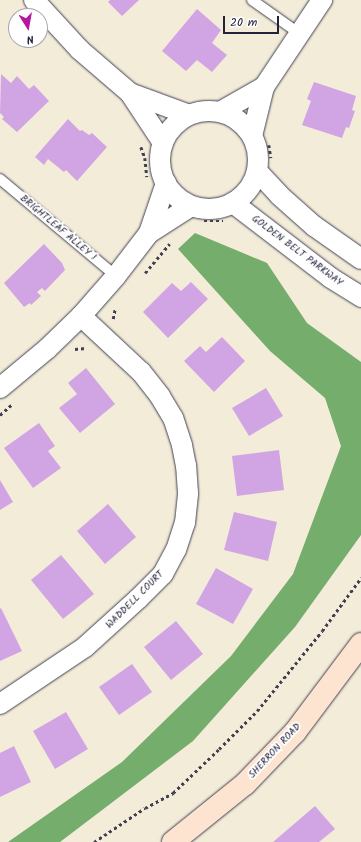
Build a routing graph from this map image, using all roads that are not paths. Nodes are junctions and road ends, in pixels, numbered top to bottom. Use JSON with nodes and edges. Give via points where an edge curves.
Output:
{"nodes":[{"id":1,"x":34,"y":0,"type":"edge"},
{"id":2,"x":252,"y":0,"type":"edge"},
{"id":3,"x":322,"y":0,"type":"edge"},
{"id":4,"x":300,"y":34,"type":"junction"},
{"id":5,"x":264,"y":87,"type":"junction"},
{"id":6,"x":130,"y":93,"type":"junction"},
{"id":7,"x":220,"y":112,"type":"junction"},
{"id":8,"x":189,"y":115,"type":"junction"},
{"id":9,"x":260,"y":137,"type":"junction"},
{"id":10,"x":163,"y":143,"type":"junction"},
{"id":11,"x":265,"y":167,"type":"junction"},
{"id":12,"x":0,"y":179,"type":"edge"},
{"id":13,"x":156,"y":183,"type":"junction"},
{"id":14,"x":233,"y":203,"type":"junction"},
{"id":15,"x":195,"y":215,"type":"junction"},
{"id":16,"x":149,"y":233,"type":"junction"},
{"id":17,"x":361,"y":259,"type":"edge"},
{"id":18,"x":116,"y":276,"type":"junction"},
{"id":19,"x":361,"y":297,"type":"edge"},
{"id":20,"x":81,"y":316,"type":"junction"},
{"id":21,"x":0,"y":388,"type":"edge"},
{"id":22,"x":361,"y":644,"type":"edge"},
{"id":23,"x":0,"y":704,"type":"edge"},
{"id":24,"x":173,"y":842,"type":"edge"}],
"edges":[{"from":1,"to":6,"type":"street","via":[[80,50]]},
{"from":2,"to":4,"type":"lane"},
{"from":3,"to":4,"type":"street"},
{"from":4,"to":5,"type":"street"},
{"from":5,"to":7,"type":"street"},
{"from":5,"to":9,"type":"street"},
{"from":6,"to":8,"type":"street"},
{"from":6,"to":10,"type":"street"},
{"from":7,"to":8,"type":"street","via":[[204,111]]},
{"from":7,"to":9,"type":"street","via":[[232,117]]},
{"from":8,"to":10,"type":"street","via":[[169,131]]},
{"from":9,"to":11,"type":"street","via":[[258,153]]},
{"from":10,"to":13,"type":"street"},
{"from":11,"to":14,"type":"street","via":[[244,195]]},
{"from":11,"to":17,"type":"street","via":[[282,198],[314,226]]},
{"from":12,"to":18,"type":"lane","name":"BRIGHTLEAF ALLEY 1"},
{"from":13,"to":15,"type":"street","via":[[172,193]]},
{"from":13,"to":16,"type":"street"},
{"from":14,"to":15,"type":"street"},
{"from":14,"to":19,"type":"street","name":"GOLDEN BELT PARKWAY","via":[[331,278]]},
{"from":15,"to":16,"type":"street"},
{"from":16,"to":18,"type":"street"},
{"from":18,"to":20,"type":"street"},
{"from":20,"to":21,"type":"street","via":[[47,349]]},
{"from":20,"to":23,"type":"street","name":"WADDELL COURT","via":[[141,372],[173,418],[186,466],[188,493],[185,523],[176,550],[162,574],[138,599],[85,647]]},
{"from":22,"to":24,"type":"main road","name":"SHERRON ROAD","via":[[295,732],[245,784]]}]}
